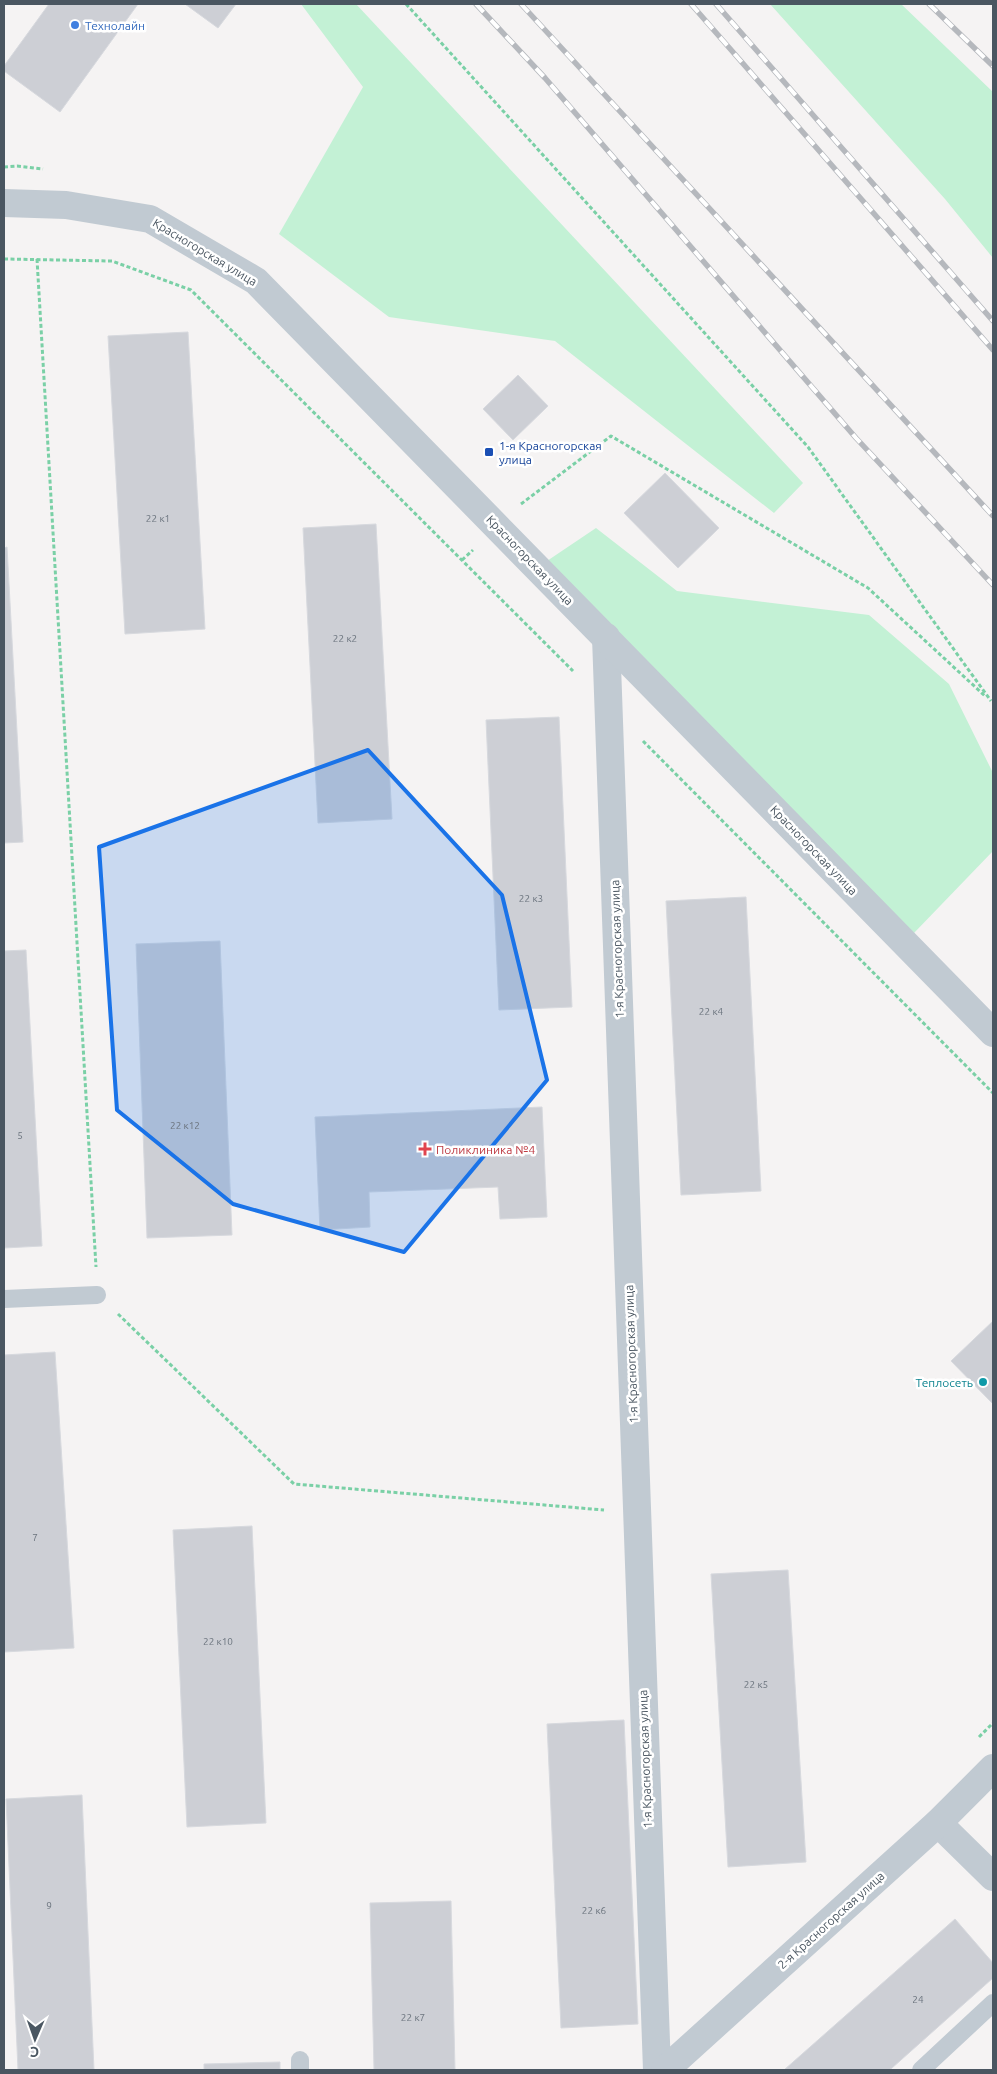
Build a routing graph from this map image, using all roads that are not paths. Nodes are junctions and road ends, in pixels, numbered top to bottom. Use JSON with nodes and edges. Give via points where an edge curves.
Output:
{"nodes":[{"id":1,"x":4,"y":203,"type":"edge"},
{"id":2,"x":606,"y":637,"type":"junction"},
{"id":3,"x":993,"y":1033,"type":"edge"},
{"id":4,"x":97,"y":1295,"type":"road end"},
{"id":5,"x":4,"y":1299,"type":"edge"},
{"id":6,"x":993,"y":1768,"type":"edge"},
{"id":7,"x":938,"y":1823,"type":"junction"},
{"id":8,"x":993,"y":1878,"type":"edge"},
{"id":9,"x":993,"y":2002,"type":"edge"},
{"id":10,"x":657,"y":2070,"type":"edge"},
{"id":11,"x":666,"y":2070,"type":"edge"},
{"id":12,"x":920,"y":2070,"type":"edge"}],
"edges":[{"from":1,"to":2,"type":"street","name":"Красногорская улица","via":[[66,205],[150,219],[256,281]]},
{"from":2,"to":3,"type":"street","name":"Красногорская улица"},
{"from":2,"to":10,"type":"street","name":"1-я Красногорская улица"},
{"from":4,"to":5,"type":"lane"},
{"from":6,"to":7,"type":"street","name":"2-я Красногорская улица"},
{"from":7,"to":8,"type":"street"},
{"from":7,"to":11,"type":"street","name":"2-я Красногорская улица"},
{"from":9,"to":12,"type":"lane"}]}
